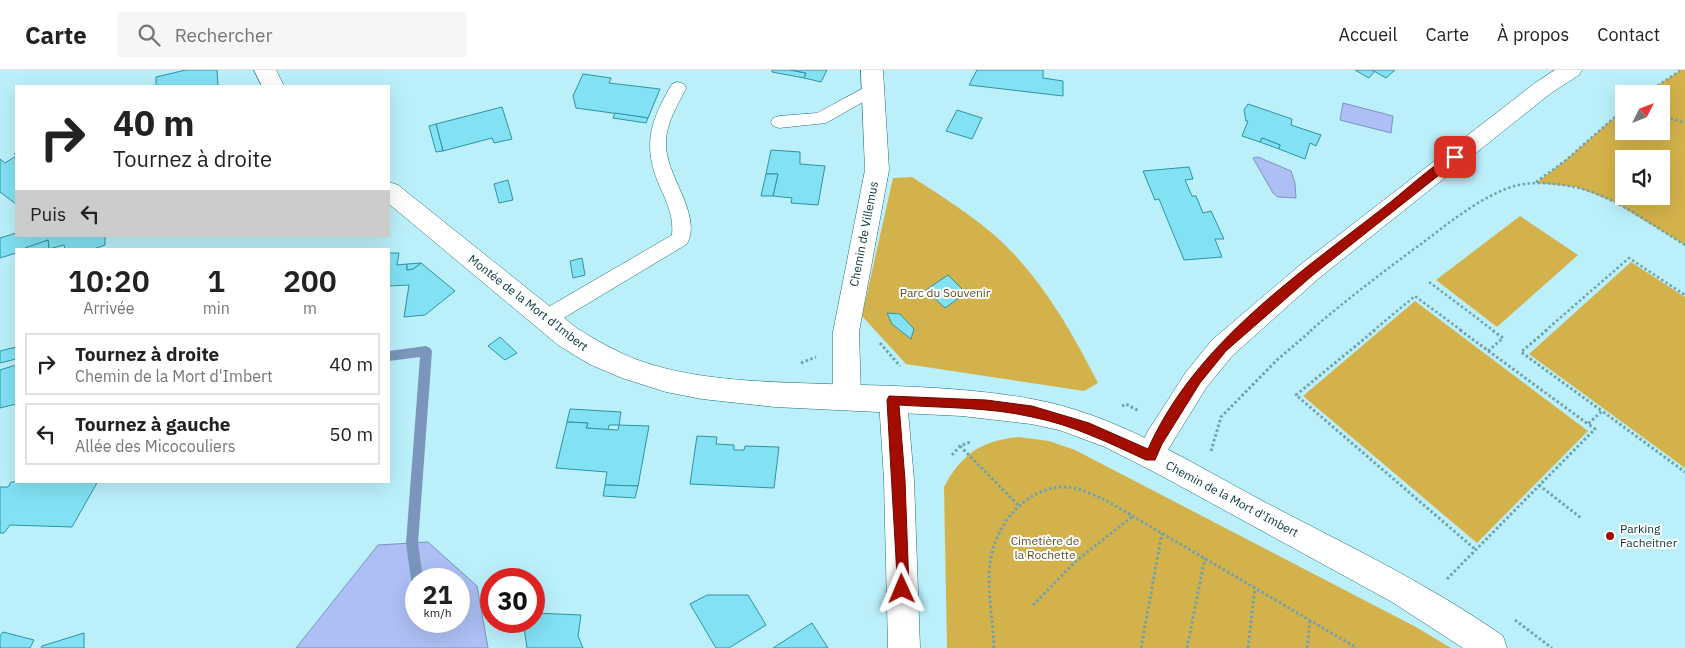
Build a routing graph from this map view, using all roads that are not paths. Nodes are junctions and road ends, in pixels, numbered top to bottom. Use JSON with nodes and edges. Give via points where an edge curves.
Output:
{"nodes":[{"id":1,"x":265,"y":70,"type":"edge"},
{"id":2,"x":1571,"y":70,"type":"edge"},
{"id":3,"x":873,"y":80,"type":"edge"},
{"id":4,"x":272,"y":85,"type":"edge"},
{"id":5,"x":678,"y":88,"type":"dead end"},
{"id":6,"x":780,"y":122,"type":"dead end"},
{"id":7,"x":390,"y":192,"type":"edge"},
{"id":8,"x":545,"y":319,"type":"junction"},
{"id":9,"x":847,"y":397,"type":"junction"},
{"id":10,"x":893,"y":400,"type":"junction"},
{"id":11,"x":1150,"y":456,"type":"junction"},
{"id":12,"x":904,"y":648,"type":"edge"},
{"id":13,"x":1491,"y":648,"type":"edge"}],
"edges":[{"from":1,"to":4,"type":"street"},
{"from":2,"to":11,"type":"street","via":[[1309,272],[1222,348],[1206,366]]},
{"from":3,"to":6,"type":"lane","via":[[820,119]]},
{"from":3,"to":9,"type":"street","name":"Chemin de Villemus","via":[[877,170],[846,332]]},
{"from":5,"to":8,"type":"lane","via":[[657,145],[666,181],[682,218],[680,239]]},
{"from":7,"to":8,"type":"street","name":"Montée de la Mort d'Imbert"},
{"from":8,"to":9,"type":"street","name":"Montée de la Mort d'Imbert","via":[[598,357],[652,376],[740,391]]},
{"from":9,"to":10,"type":"street","name":"Montée de la Mort d'Imbert"},
{"from":10,"to":11,"type":"street","name":"Chemin de la Mort d'Imbert","via":[[1032,411],[1085,426]]},
{"from":10,"to":12,"type":"street"},
{"from":11,"to":13,"type":"street","name":"Chemin de la Mort d'Imbert","via":[[1361,568],[1457,624]]}]}
